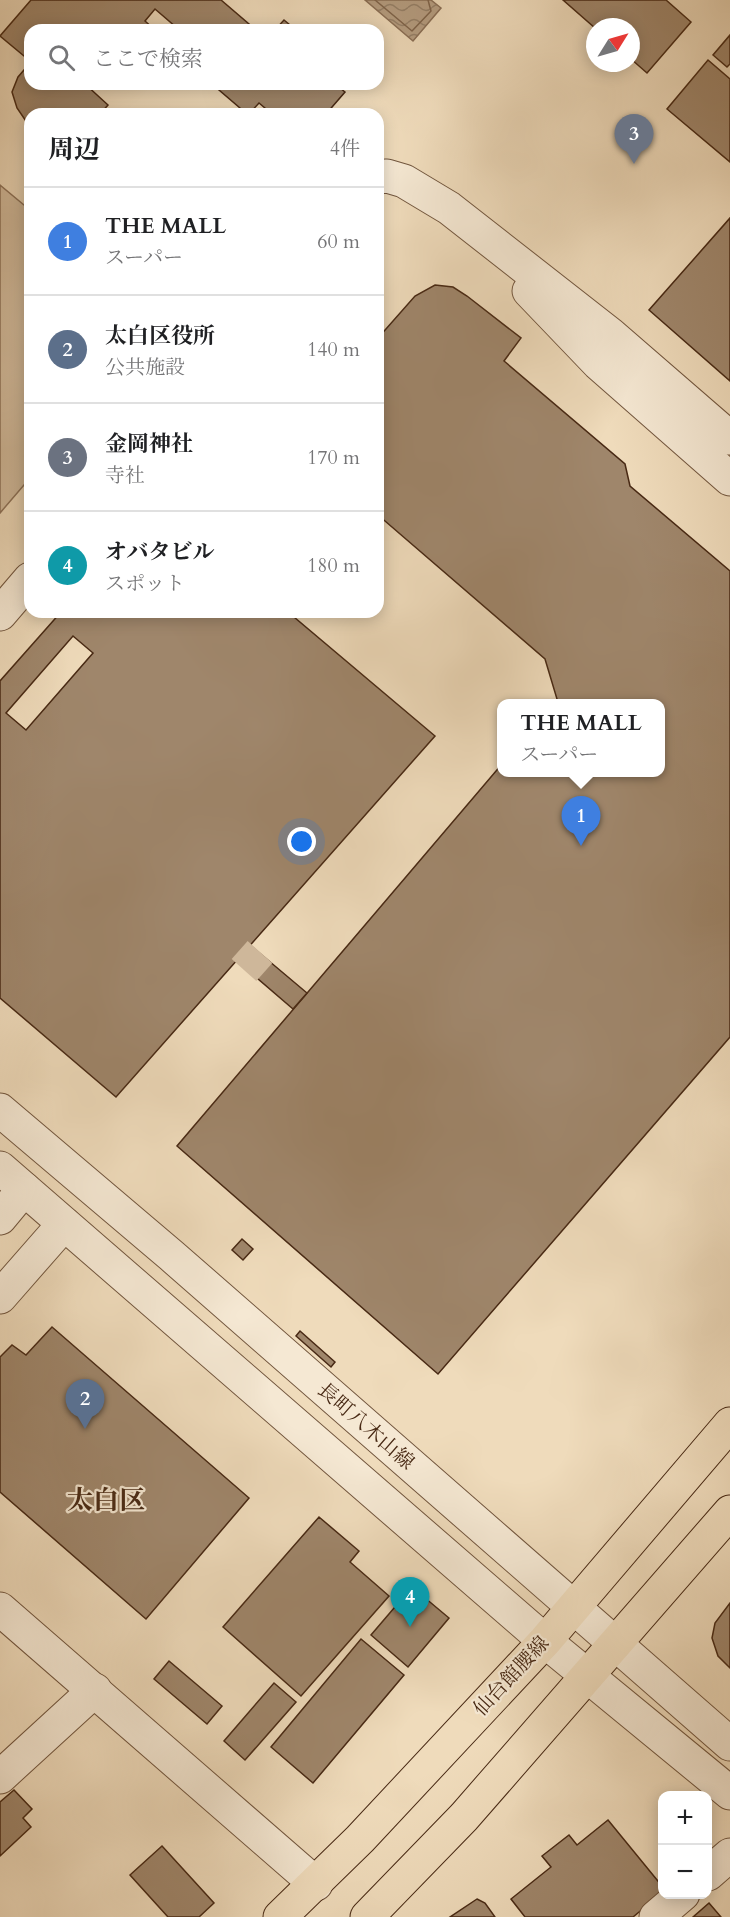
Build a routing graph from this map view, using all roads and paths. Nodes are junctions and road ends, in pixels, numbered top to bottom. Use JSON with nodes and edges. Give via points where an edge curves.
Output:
{"nodes":[{"id":1,"x":384,"y":176,"type":"edge"},
{"id":2,"x":449,"y":208,"type":"junction"},
{"id":3,"x":730,"y":438,"type":"edge"},
{"id":4,"x":730,"y":479,"type":"edge"},
{"id":5,"x":24,"y":586,"type":"edge"},
{"id":6,"x":0,"y":614,"type":"edge"},
{"id":7,"x":0,"y":1110,"type":"edge"},
{"id":8,"x":0,"y":1168,"type":"edge"},
{"id":9,"x":24,"y":1189,"type":"junction"},
{"id":10,"x":0,"y":1218,"type":"edge"},
{"id":11,"x":64,"y":1224,"type":"junction"},
{"id":12,"x":0,"y":1297,"type":"edge"},
{"id":13,"x":730,"y":1424,"type":"edge"},
{"id":14,"x":730,"y":1512,"type":"edge"},
{"id":15,"x":574,"y":1607,"type":"junction"},
{"id":16,"x":0,"y":1609,"type":"edge"},
{"id":17,"x":545,"y":1641,"type":"junction"},
{"id":18,"x":616,"y":1643,"type":"junction"},
{"id":19,"x":587,"y":1675,"type":"junction"},
{"id":20,"x":95,"y":1690,"type":"junction"},
{"id":21,"x":730,"y":1744,"type":"edge"},
{"id":22,"x":0,"y":1777,"type":"edge"},
{"id":23,"x":730,"y":1793,"type":"edge"},
{"id":24,"x":730,"y":1855,"type":"edge"},
{"id":25,"x":712,"y":1871,"type":"edge"},
{"id":26,"x":316,"y":1884,"type":"junction"},
{"id":27,"x":677,"y":1899,"type":"edge"},
{"id":28,"x":280,"y":1917,"type":"edge"},
{"id":29,"x":367,"y":1917,"type":"edge"},
{"id":30,"x":656,"y":1917,"type":"edge"}],
"edges":[{"from":1,"to":2,"type":"street","via":[[404,181]]},
{"from":2,"to":3,"type":"street","via":[[610,334]]},
{"from":2,"to":4,"type":"street","via":[[598,363]]},
{"from":5,"to":6,"type":"street"},
{"from":7,"to":15,"type":"street","name":"長町八木山線"},
{"from":8,"to":9,"type":"street"},
{"from":9,"to":10,"type":"street"},
{"from":9,"to":11,"type":"street"},
{"from":11,"to":12,"type":"street"},
{"from":11,"to":17,"type":"street"},
{"from":13,"to":15,"type":"main road","name":"仙台館腰線"},
{"from":14,"to":18,"type":"main road"},
{"from":15,"to":17,"type":"main road","name":"仙台館腰線"},
{"from":15,"to":18,"type":"street","name":"長町八木山線"},
{"from":16,"to":20,"type":"street"},
{"from":17,"to":19,"type":"street"},
{"from":17,"to":26,"type":"main road","name":"仙台館腰線"},
{"from":18,"to":19,"type":"main road"},
{"from":18,"to":21,"type":"street","name":"長町八木山線"},
{"from":19,"to":23,"type":"street"},
{"from":19,"to":29,"type":"main road","via":[[464,1817]]},
{"from":20,"to":22,"type":"street"},
{"from":20,"to":26,"type":"street"},
{"from":24,"to":25,"type":"street"},
{"from":26,"to":28,"type":"main road","name":"仙台館腰線"},
{"from":27,"to":30,"type":"street"}]}
